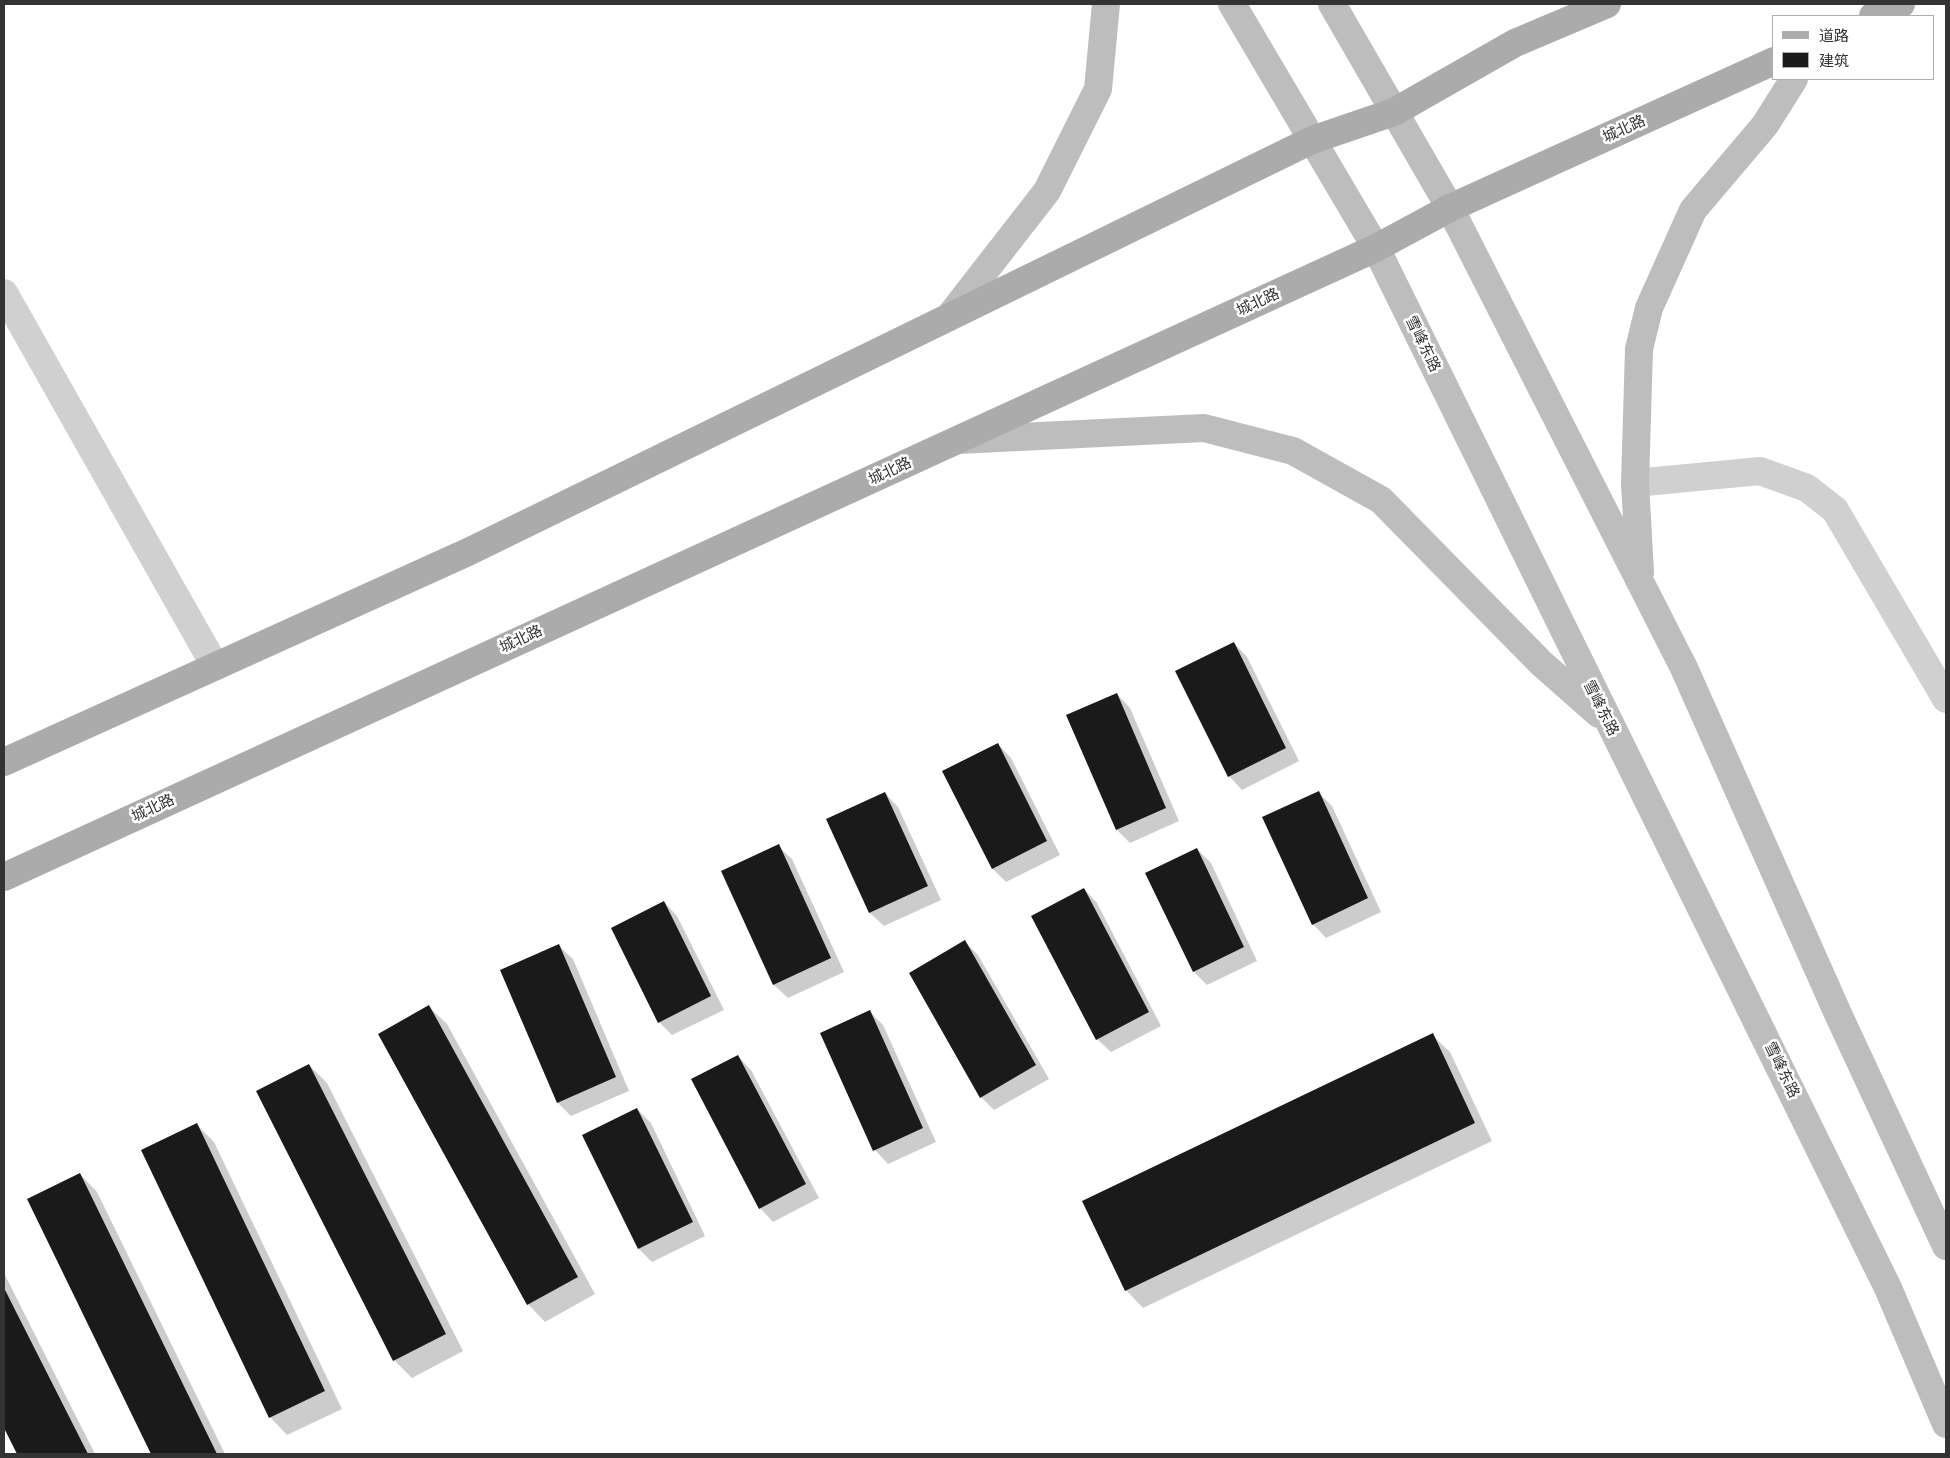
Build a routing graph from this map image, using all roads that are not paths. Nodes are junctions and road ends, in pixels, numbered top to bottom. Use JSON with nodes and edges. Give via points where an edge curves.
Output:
{"nodes":[{"id":1,"x":1106,"y":4,"type":"edge"},
{"id":2,"x":1232,"y":4,"type":"edge"},
{"id":3,"x":1332,"y":4,"type":"edge"},
{"id":4,"x":1607,"y":4,"type":"edge"},
{"id":5,"x":1901,"y":4,"type":"edge"},
{"id":6,"x":1875,"y":15,"type":"edge"},
{"id":7,"x":1772,"y":62,"type":"edge"},
{"id":8,"x":1793,"y":80,"type":"edge"},
{"id":9,"x":1394,"y":112,"type":"junction"},
{"id":10,"x":1312,"y":140,"type":"junction"},
{"id":11,"x":1450,"y":208,"type":"junction"},
{"id":12,"x":1376,"y":248,"type":"junction"},
{"id":13,"x":4,"y":293,"type":"edge"},
{"id":14,"x":949,"y":317,"type":"junction"},
{"id":15,"x":957,"y":440,"type":"junction"},
{"id":16,"x":1635,"y":483,"type":"junction"},
{"id":17,"x":1640,"y":581,"type":"junction"},
{"id":18,"x":215,"y":666,"type":"junction"},
{"id":19,"x":1946,"y":699,"type":"edge"},
{"id":20,"x":1608,"y":722,"type":"junction"},
{"id":21,"x":4,"y":762,"type":"edge"},
{"id":22,"x":4,"y":876,"type":"edge"},
{"id":23,"x":1946,"y":1246,"type":"edge"},
{"id":24,"x":1946,"y":1424,"type":"edge"}],
"edges":[{"from":1,"to":14,"type":"main road","via":[[1098,89],[1047,191]]},
{"from":2,"to":10,"type":"main road","name":"雪峰东路"},
{"from":3,"to":9,"type":"main road"},
{"from":4,"to":9,"type":"main road","via":[[1515,43]]},
{"from":5,"to":6,"type":"main road"},
{"from":7,"to":11,"type":"main road","name":"城北路"},
{"from":8,"to":16,"type":"main road","via":[[1765,125],[1693,210],[1649,308],[1639,349]]},
{"from":9,"to":10,"type":"main road"},
{"from":9,"to":11,"type":"main road"},
{"from":10,"to":12,"type":"main road","name":"雪峰东路"},
{"from":10,"to":14,"type":"main road"},
{"from":11,"to":12,"type":"main road","name":"城北路"},
{"from":11,"to":17,"type":"main road"},
{"from":12,"to":15,"type":"main road","name":"城北路"},
{"from":12,"to":20,"type":"main road","name":"雪峰东路"},
{"from":13,"to":18,"type":"street"},
{"from":14,"to":18,"type":"main road","via":[[468,552]]},
{"from":15,"to":20,"type":"main road","via":[[1204,428],[1293,451],[1381,500],[1540,663]]},
{"from":15,"to":22,"type":"main road","name":"城北路"},
{"from":16,"to":17,"type":"main road"},
{"from":16,"to":19,"type":"street","via":[[1760,471],[1807,488],[1835,510]]},
{"from":17,"to":23,"type":"main road","via":[[1684,668]]},
{"from":18,"to":21,"type":"main road"},
{"from":20,"to":24,"type":"main road","name":"雪峰东路","via":[[1888,1288]]}]}
